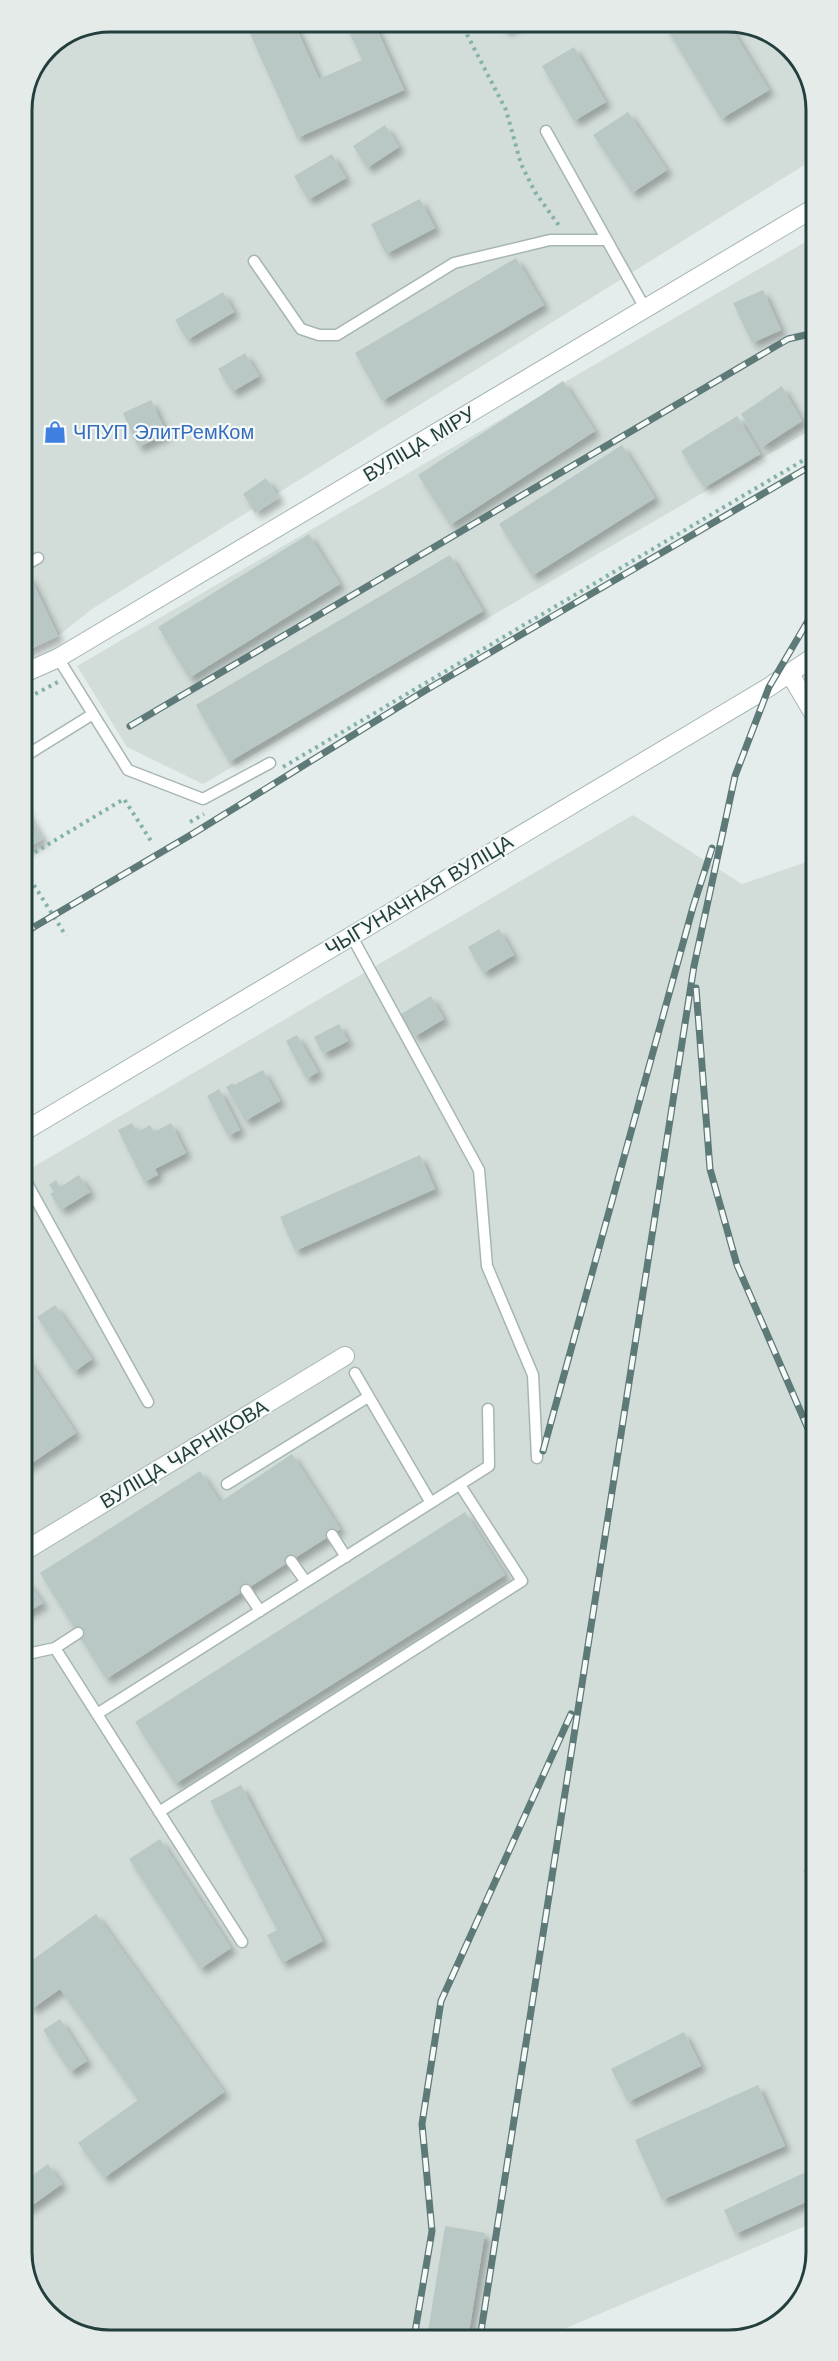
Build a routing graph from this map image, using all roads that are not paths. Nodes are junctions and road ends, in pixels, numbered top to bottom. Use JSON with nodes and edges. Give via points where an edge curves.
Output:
{"nodes":[{"id":1,"x":546,"y":131,"type":"dead end"},
{"id":2,"x":806,"y":213,"type":"edge"},
{"id":3,"x":607,"y":240,"type":"junction"},
{"id":4,"x":254,"y":261,"type":"dead end"},
{"id":5,"x":646,"y":310,"type":"junction"},
{"id":6,"x":38,"y":558,"type":"dead end"},
{"id":7,"x":32,"y":561,"type":"edge"},
{"id":8,"x":58,"y":658,"type":"junction"},
{"id":9,"x":806,"y":662,"type":"edge"},
{"id":10,"x":32,"y":670,"type":"edge"},
{"id":11,"x":790,"y":674,"type":"junction"},
{"id":12,"x":806,"y":701,"type":"edge"},
{"id":13,"x":93,"y":714,"type":"junction"},
{"id":14,"x":32,"y":752,"type":"edge"},
{"id":15,"x":273,"y":767,"type":"road end"},
{"id":16,"x":351,"y":935,"type":"junction"},
{"id":17,"x":32,"y":1126,"type":"edge"},
{"id":18,"x":31,"y":1191,"type":"edge"},
{"id":19,"x":345,"y":1356,"type":"dead end"},
{"id":20,"x":355,"y":1373,"type":"dead end"},
{"id":21,"x":368,"y":1397,"type":"junction"},
{"id":22,"x":148,"y":1402,"type":"dead end"},
{"id":23,"x":488,"y":1409,"type":"dead end"},
{"id":24,"x":537,"y":1458,"type":"dead end"},
{"id":25,"x":227,"y":1484,"type":"dead end"},
{"id":26,"x":460,"y":1485,"type":"junction"},
{"id":27,"x":431,"y":1503,"type":"junction"},
{"id":28,"x":332,"y":1535,"type":"dead end"},
{"id":29,"x":31,"y":1547,"type":"edge"},
{"id":30,"x":346,"y":1557,"type":"junction"},
{"id":31,"x":291,"y":1561,"type":"dead end"},
{"id":32,"x":306,"y":1582,"type":"junction"},
{"id":33,"x":246,"y":1590,"type":"dead end"},
{"id":34,"x":260,"y":1611,"type":"junction"},
{"id":35,"x":78,"y":1633,"type":"dead end"},
{"id":36,"x":55,"y":1648,"type":"junction"},
{"id":37,"x":31,"y":1652,"type":"edge"},
{"id":38,"x":97,"y":1714,"type":"junction"},
{"id":39,"x":159,"y":1812,"type":"junction"},
{"id":40,"x":242,"y":1942,"type":"dead end"}],
"edges":[{"from":1,"to":3,"type":"lane"},
{"from":2,"to":5,"type":"street","name":"ВУЛІЦА МІРУ"},
{"from":3,"to":4,"type":"lane","via":[[550,240],[453,263],[338,334],[319,335],[301,328]]},
{"from":3,"to":5,"type":"lane"},
{"from":5,"to":8,"type":"street","name":"ВУЛІЦА МІРУ"},
{"from":6,"to":7,"type":"lane"},
{"from":8,"to":10,"type":"street","name":"ВУЛІЦА МІРУ"},
{"from":8,"to":13,"type":"lane"},
{"from":9,"to":11,"type":"street","name":"ЧЫГУНАЧНАЯ ВУЛІЦА"},
{"from":11,"to":12,"type":"street"},
{"from":11,"to":16,"type":"street","name":"ЧЫГУНАЧНАЯ ВУЛІЦА"},
{"from":13,"to":14,"type":"lane"},
{"from":13,"to":15,"type":"lane","via":[[128,770],[203,799]]},
{"from":16,"to":17,"type":"street","name":"ЧЫГУНАЧНАЯ ВУЛІЦА"},
{"from":16,"to":24,"type":"lane","via":[[479,1170],[487,1266],[533,1376]]},
{"from":18,"to":22,"type":"lane"},
{"from":19,"to":29,"type":"street","name":"ВУЛІЦА ЧАРНІКОВА"},
{"from":20,"to":21,"type":"lane"},
{"from":21,"to":25,"type":"lane"},
{"from":21,"to":27,"type":"lane"},
{"from":23,"to":26,"type":"lane","via":[[489,1466]]},
{"from":26,"to":27,"type":"lane"},
{"from":26,"to":39,"type":"lane","via":[[522,1581]]},
{"from":27,"to":30,"type":"lane"},
{"from":28,"to":30,"type":"lane"},
{"from":30,"to":32,"type":"lane"},
{"from":31,"to":32,"type":"lane"},
{"from":32,"to":34,"type":"lane"},
{"from":33,"to":34,"type":"lane"},
{"from":34,"to":38,"type":"lane"},
{"from":35,"to":36,"type":"lane"},
{"from":36,"to":37,"type":"lane"},
{"from":36,"to":38,"type":"lane"},
{"from":38,"to":39,"type":"lane"},
{"from":39,"to":40,"type":"lane"}]}
